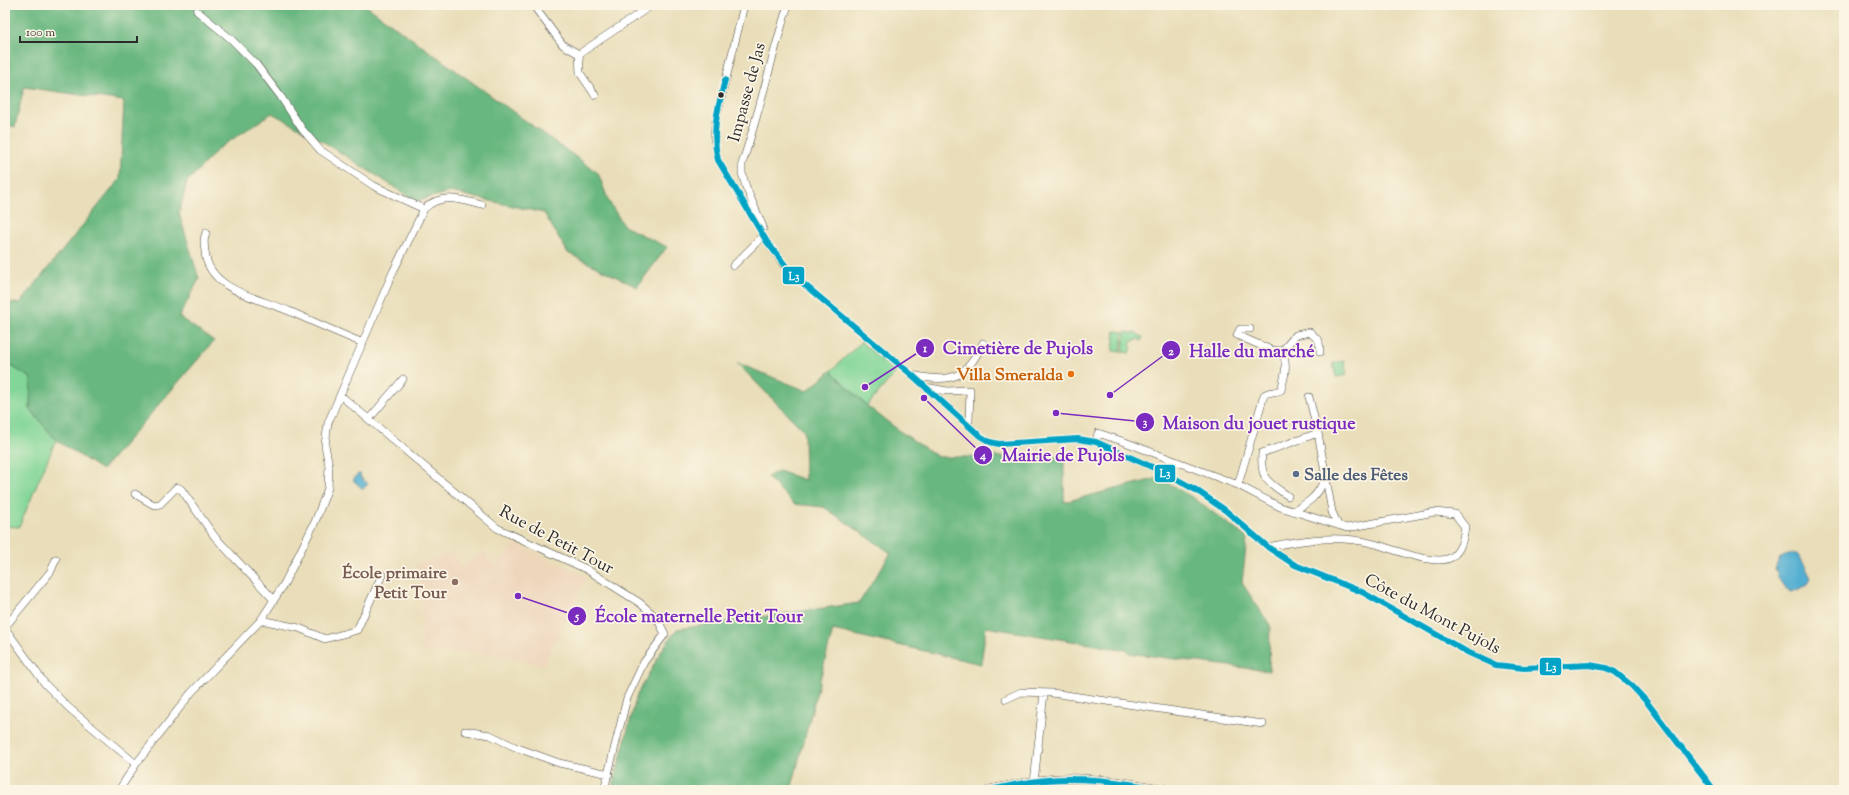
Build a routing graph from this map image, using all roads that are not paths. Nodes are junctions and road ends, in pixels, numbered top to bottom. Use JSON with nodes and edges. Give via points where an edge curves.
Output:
{"nodes":[{"id":1,"x":533,"y":5,"type":"edge"},
{"id":2,"x":652,"y":5,"type":"edge"},
{"id":3,"x":744,"y":5,"type":"edge"},
{"id":4,"x":788,"y":5,"type":"edge"},
{"id":5,"x":197,"y":11,"type":"dead end"},
{"id":6,"x":579,"y":54,"type":"junction"},
{"id":7,"x":595,"y":95,"type":"dead end"},
{"id":8,"x":482,"y":205,"type":"dead end"},
{"id":9,"x":424,"y":209,"type":"junction"},
{"id":10,"x":761,"y":232,"type":"junction"},
{"id":11,"x":206,"y":233,"type":"dead end"},
{"id":12,"x":733,"y":266,"type":"dead end"},
{"id":13,"x":1250,"y":329,"type":"dead end"},
{"id":14,"x":363,"y":343,"type":"junction"},
{"id":15,"x":983,"y":343,"type":"dead end"},
{"id":16,"x":1282,"y":351,"type":"junction"},
{"id":17,"x":1320,"y":352,"type":"dead end"},
{"id":18,"x":912,"y":375,"type":"junction"},
{"id":19,"x":403,"y":379,"type":"dead end"},
{"id":20,"x":925,"y":387,"type":"junction"},
{"id":21,"x":340,"y":394,"type":"junction"},
{"id":22,"x":1309,"y":398,"type":"dead end"},
{"id":23,"x":369,"y":419,"type":"junction"},
{"id":24,"x":967,"y":423,"type":"junction"},
{"id":25,"x":1318,"y":433,"type":"junction"},
{"id":26,"x":1096,"y":442,"type":"junction"},
{"id":27,"x":1325,"y":476,"type":"junction"},
{"id":28,"x":1238,"y":485,"type":"junction"},
{"id":29,"x":135,"y":494,"type":"dead end"},
{"id":30,"x":1288,"y":496,"type":"dead end"},
{"id":31,"x":1293,"y":511,"type":"junction"},
{"id":32,"x":1338,"y":525,"type":"junction"},
{"id":33,"x":1269,"y":548,"type":"junction"},
{"id":34,"x":56,"y":559,"type":"dead end"},
{"id":35,"x":382,"y":575,"type":"dead end"},
{"id":36,"x":274,"y":600,"type":"junction"},
{"id":37,"x":261,"y":620,"type":"junction"},
{"id":38,"x":5,"y":628,"type":"edge"},
{"id":39,"x":1044,"y":693,"type":"junction"},
{"id":40,"x":1006,"y":699,"type":"dead end"},
{"id":41,"x":1263,"y":724,"type":"dead end"},
{"id":42,"x":465,"y":731,"type":"dead end"},
{"id":43,"x":136,"y":764,"type":"junction"},
{"id":44,"x":609,"y":774,"type":"junction"},
{"id":45,"x":1034,"y":782,"type":"junction"},
{"id":46,"x":119,"y":790,"type":"edge"},
{"id":47,"x":604,"y":790,"type":"edge"},
{"id":48,"x":990,"y":790,"type":"edge"},
{"id":49,"x":1168,"y":790,"type":"edge"},
{"id":50,"x":1714,"y":790,"type":"edge"}],
"edges":[{"from":1,"to":6,"type":"street","via":[[564,46]]},
{"from":2,"to":6,"type":"street"},
{"from":3,"to":10,"type":"street","name":"Côte du Mont Pujols","via":[[715,124],[714,138],[718,160]]},
{"from":4,"to":10,"type":"street","name":"Impasse de Jas","via":[[742,164],[746,187],[763,227]]},
{"from":5,"to":9,"type":"street","via":[[256,64],[320,150],[374,186]]},
{"from":6,"to":7,"type":"street","via":[[580,73]]},
{"from":8,"to":9,"type":"street","via":[[446,197]]},
{"from":9,"to":14,"type":"street","via":[[393,272]]},
{"from":10,"to":12,"type":"street","via":[[760,239]]},
{"from":10,"to":18,"type":"street","name":"Côte du Mont Pujols","via":[[793,274]]},
{"from":11,"to":14,"type":"street","via":[[205,258],[215,275],[234,291],[289,311]]},
{"from":13,"to":16,"type":"street","via":[[1240,329],[1237,335],[1271,350]]},
{"from":14,"to":21,"type":"street"},
{"from":15,"to":18,"type":"street","via":[[969,367],[955,377],[933,379]]},
{"from":16,"to":17,"type":"street","via":[[1296,335],[1310,332],[1319,341]]},
{"from":16,"to":28,"type":"street","via":[[1286,366],[1281,390],[1264,395]]},
{"from":18,"to":20,"type":"street","name":"Côte du Mont Pujols"},
{"from":19,"to":23,"type":"street"},
{"from":20,"to":24,"type":"street","name":"Côte du Mont Pujols"},
{"from":20,"to":24,"type":"street","via":[[947,391],[970,390],[970,421]]},
{"from":21,"to":23,"type":"street","name":"Rue de Petit Tour"},
{"from":21,"to":36,"type":"street","via":[[328,423],[325,445],[329,466],[328,488],[315,522]]},
{"from":22,"to":25,"type":"street"},
{"from":23,"to":44,"type":"street","name":"Rue de Petit Tour","via":[[497,528],[586,569],[657,618],[666,634],[644,662],[627,698]]},
{"from":24,"to":26,"type":"street","name":"Côte du Mont Pujols","via":[[980,436],[999,444],[1078,438]]},
{"from":25,"to":27,"type":"street"},
{"from":25,"to":30,"type":"street","via":[[1262,453],[1261,469],[1265,480]]},
{"from":26,"to":28,"type":"street","via":[[1099,432]]},
{"from":26,"to":33,"type":"street","name":"Côte du Mont Pujols","via":[[1183,483],[1225,510]]},
{"from":27,"to":31,"type":"street","via":[[1320,491],[1308,503]]},
{"from":27,"to":32,"type":"street","via":[[1332,512]]},
{"from":28,"to":31,"type":"street"},
{"from":29,"to":36,"type":"street","via":[[154,505],[160,504],[177,487],[181,489],[215,537]]},
{"from":31,"to":32,"type":"street"},
{"from":32,"to":33,"type":"street","via":[[1347,528],[1435,512],[1455,514],[1465,527],[1463,544],[1452,557],[1438,561],[1374,544],[1343,539],[1300,541]]},
{"from":33,"to":50,"type":"street","name":"Côte du Mont Pujols","via":[[1295,565],[1362,592],[1467,652],[1496,665],[1524,668],[1590,665],[1615,672],[1646,701]]},
{"from":34,"to":38,"type":"street","via":[[51,571]]},
{"from":35,"to":37,"type":"street","via":[[357,630],[325,639],[299,628]]},
{"from":36,"to":37,"type":"street"},
{"from":37,"to":43,"type":"street","via":[[191,693]]},
{"from":38,"to":43,"type":"street","via":[[50,689]]},
{"from":39,"to":40,"type":"street","via":[[1021,692]]},
{"from":39,"to":41,"type":"street"},
{"from":39,"to":45,"type":"street"},
{"from":42,"to":44,"type":"street","via":[[490,735],[559,763]]},
{"from":43,"to":46,"type":"street"},
{"from":44,"to":47,"type":"street"},
{"from":45,"to":48,"type":"main road"},
{"from":45,"to":49,"type":"main road","via":[[1060,779],[1099,781]]}]}
